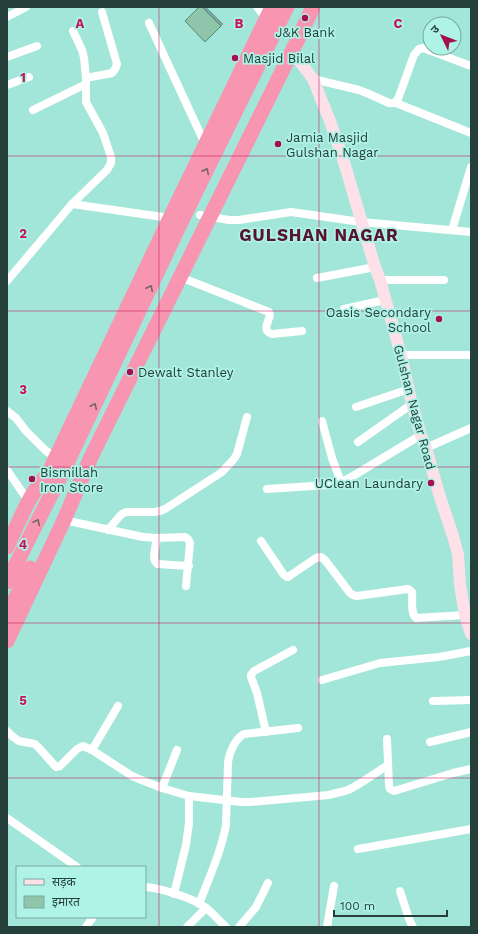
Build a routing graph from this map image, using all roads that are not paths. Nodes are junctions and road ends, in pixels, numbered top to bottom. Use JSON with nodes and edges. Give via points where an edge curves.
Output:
{"nodes":[{"id":1,"x":26,"y":7,"type":"edge"},
{"id":2,"x":287,"y":7,"type":"edge"},
{"id":3,"x":302,"y":7,"type":"edge"},
{"id":4,"x":313,"y":7,"type":"edge"},
{"id":5,"x":265,"y":11,"type":"edge"},
{"id":6,"x":102,"y":12,"type":"dead end"},
{"id":7,"x":7,"y":17,"type":"edge"},
{"id":8,"x":149,"y":23,"type":"dead end"},
{"id":9,"x":73,"y":31,"type":"dead end"},
{"id":10,"x":37,"y":46,"type":"dead end"},
{"id":11,"x":292,"y":51,"type":"junction"},
{"id":12,"x":7,"y":57,"type":"edge"},
{"id":13,"x":253,"y":60,"type":"junction"},
{"id":14,"x":471,"y":66,"type":"edge"},
{"id":15,"x":29,"y":77,"type":"dead end"},
{"id":16,"x":313,"y":79,"type":"junction"},
{"id":17,"x":86,"y":81,"type":"junction"},
{"id":18,"x":7,"y":85,"type":"edge"},
{"id":19,"x":396,"y":103,"type":"junction"},
{"id":20,"x":33,"y":110,"type":"dead end"},
{"id":21,"x":471,"y":133,"type":"edge"},
{"id":22,"x":205,"y":144,"type":"junction"},
{"id":23,"x":471,"y":167,"type":"edge"},
{"id":24,"x":72,"y":204,"type":"junction"},
{"id":25,"x":205,"y":216,"type":"junction"},
{"id":26,"x":170,"y":218,"type":"junction"},
{"id":27,"x":361,"y":222,"type":"junction"},
{"id":28,"x":452,"y":230,"type":"junction"},
{"id":29,"x":471,"y":232,"type":"edge"},
{"id":30,"x":375,"y":267,"type":"junction"},
{"id":31,"x":180,"y":277,"type":"junction"},
{"id":32,"x":317,"y":278,"type":"dead end"},
{"id":33,"x":380,"y":280,"type":"junction"},
{"id":34,"x":444,"y":280,"type":"dead end"},
{"id":35,"x":7,"y":281,"type":"edge"},
{"id":36,"x":385,"y":300,"type":"junction"},
{"id":37,"x":344,"y":309,"type":"dead end"},
{"id":38,"x":302,"y":331,"type":"dead end"},
{"id":39,"x":401,"y":355,"type":"junction"},
{"id":40,"x":471,"y":355,"type":"edge"},
{"id":41,"x":409,"y":389,"type":"junction"},
{"id":42,"x":412,"y":404,"type":"junction"},
{"id":43,"x":356,"y":407,"type":"dead end"},
{"id":44,"x":7,"y":411,"type":"edge"},
{"id":45,"x":247,"y":417,"type":"dead end"},
{"id":46,"x":322,"y":421,"type":"dead end"},
{"id":47,"x":471,"y":428,"type":"edge"},
{"id":48,"x":421,"y":435,"type":"junction"},
{"id":49,"x":358,"y":442,"type":"dead end"},
{"id":50,"x":426,"y":448,"type":"junction"},
{"id":51,"x":61,"y":460,"type":"junction"},
{"id":52,"x":7,"y":470,"type":"edge"},
{"id":53,"x":341,"y":482,"type":"junction"},
{"id":54,"x":267,"y":489,"type":"dead end"},
{"id":55,"x":29,"y":502,"type":"junction"},
{"id":56,"x":64,"y":520,"type":"junction"},
{"id":57,"x":108,"y":530,"type":"junction"},
{"id":58,"x":158,"y":538,"type":"junction"},
{"id":59,"x":261,"y":541,"type":"dead end"},
{"id":60,"x":7,"y":547,"type":"edge"},
{"id":61,"x":188,"y":566,"type":"junction"},
{"id":62,"x":7,"y":582,"type":"edge"},
{"id":63,"x":186,"y":586,"type":"dead end"},
{"id":64,"x":7,"y":616,"type":"edge"},
{"id":65,"x":468,"y":616,"type":"edge"},
{"id":66,"x":471,"y":634,"type":"edge"},
{"id":67,"x":7,"y":641,"type":"edge"},
{"id":68,"x":293,"y":650,"type":"dead end"},
{"id":69,"x":471,"y":651,"type":"edge"},
{"id":70,"x":322,"y":680,"type":"dead end"},
{"id":71,"x":471,"y":700,"type":"edge"},
{"id":72,"x":433,"y":701,"type":"dead end"},
{"id":73,"x":118,"y":706,"type":"dead end"},
{"id":74,"x":298,"y":728,"type":"dead end"},
{"id":75,"x":7,"y":731,"type":"edge"},
{"id":76,"x":266,"y":732,"type":"junction"},
{"id":77,"x":471,"y":732,"type":"edge"},
{"id":78,"x":387,"y":738,"type":"dead end"},
{"id":79,"x":430,"y":742,"type":"dead end"},
{"id":80,"x":92,"y":750,"type":"junction"},
{"id":81,"x":177,"y":750,"type":"dead end"},
{"id":82,"x":388,"y":765,"type":"junction"},
{"id":83,"x":471,"y":769,"type":"edge"},
{"id":84,"x":162,"y":788,"type":"junction"},
{"id":85,"x":189,"y":796,"type":"junction"},
{"id":86,"x":227,"y":800,"type":"junction"},
{"id":87,"x":7,"y":818,"type":"edge"},
{"id":88,"x":471,"y":829,"type":"edge"},
{"id":89,"x":358,"y":849,"type":"dead end"},
{"id":90,"x":76,"y":866,"type":"edge"},
{"id":91,"x":268,"y":883,"type":"dead end"},
{"id":92,"x":334,"y":886,"type":"dead end"},
{"id":93,"x":146,"y":887,"type":"edge"},
{"id":94,"x":400,"y":891,"type":"dead end"},
{"id":95,"x":174,"y":894,"type":"junction"},
{"id":96,"x":203,"y":906,"type":"junction"},
{"id":97,"x":92,"y":918,"type":"edge"},
{"id":98,"x":86,"y":927,"type":"edge"},
{"id":99,"x":187,"y":927,"type":"edge"},
{"id":100,"x":226,"y":927,"type":"edge"},
{"id":101,"x":239,"y":927,"type":"edge"},
{"id":102,"x":327,"y":927,"type":"edge"},
{"id":103,"x":413,"y":927,"type":"edge"}],
"edges":[{"from":1,"to":7,"type":"street"},
{"from":2,"to":13,"type":"highway"},
{"from":3,"to":25,"type":"highway"},
{"from":4,"to":11,"type":"highway"},
{"from":5,"to":13,"type":"highway"},
{"from":6,"to":17,"type":"street","via":[[117,64],[112,73]]},
{"from":8,"to":22,"type":"street"},
{"from":9,"to":17,"type":"street","via":[[82,50]]},
{"from":10,"to":12,"type":"street"},
{"from":11,"to":16,"type":"street","name":"Gulshan Nagar Road"},
{"from":11,"to":25,"type":"highway"},
{"from":13,"to":22,"type":"highway"},
{"from":51,"to":13,"type":"highway","one_way":true,"via":[[184,218]]},
{"from":14,"to":19,"type":"street","via":[[423,48],[419,49],[414,55]]},
{"from":15,"to":18,"type":"street"},
{"from":16,"to":19,"type":"street","via":[[360,90],[389,103]]},
{"from":16,"to":27,"type":"street","name":"Gulshan Nagar Road","via":[[336,139]]},
{"from":17,"to":20,"type":"street"},
{"from":17,"to":24,"type":"street","via":[[86,102],[102,133],[111,163]]},
{"from":19,"to":21,"type":"street"},
{"from":22,"to":26,"type":"highway"},
{"from":23,"to":28,"type":"street"},
{"from":24,"to":26,"type":"street"},
{"from":24,"to":35,"type":"street"},
{"from":25,"to":27,"type":"street","via":[[239,220],[291,212]]},
{"from":25,"to":31,"type":"highway"},
{"from":25,"to":64,"type":"highway"},
{"from":26,"to":51,"type":"highway"},
{"from":27,"to":28,"type":"street"},
{"from":27,"to":30,"type":"street","name":"Gulshan Nagar Road"},
{"from":28,"to":29,"type":"street"},
{"from":30,"to":32,"type":"street"},
{"from":30,"to":33,"type":"street","name":"Gulshan Nagar Road"},
{"from":31,"to":38,"type":"street","via":[[269,312],[266,330],[270,334]]},
{"from":31,"to":56,"type":"highway","via":[[91,457]]},
{"from":33,"to":34,"type":"street"},
{"from":33,"to":36,"type":"street","name":"Gulshan Nagar Road"},
{"from":36,"to":37,"type":"street"},
{"from":36,"to":39,"type":"street","name":"Gulshan Nagar Road"},
{"from":39,"to":40,"type":"street"},
{"from":39,"to":41,"type":"street","name":"Gulshan Nagar Road"},
{"from":41,"to":42,"type":"street","name":"Gulshan Nagar Road"},
{"from":41,"to":43,"type":"street"},
{"from":42,"to":48,"type":"street","name":"Gulshan Nagar Road"},
{"from":42,"to":49,"type":"street"},
{"from":44,"to":51,"type":"street","via":[[45,450]]},
{"from":45,"to":57,"type":"street","via":[[237,454],[222,472],[160,511],[122,514]]},
{"from":46,"to":53,"type":"street"},
{"from":47,"to":50,"type":"street"},
{"from":48,"to":50,"type":"street","name":"Gulshan Nagar Road"},
{"from":48,"to":53,"type":"street"},
{"from":50,"to":65,"type":"street","name":"Gulshan Nagar Road","via":[[458,554],[460,585]]},
{"from":51,"to":55,"type":"highway","via":[[49,472]]},
{"from":62,"to":51,"type":"highway","one_way":true},
{"from":52,"to":55,"type":"street"},
{"from":53,"to":54,"type":"street"},
{"from":55,"to":60,"type":"highway"},
{"from":56,"to":57,"type":"street"},
{"from":56,"to":67,"type":"highway"},
{"from":57,"to":58,"type":"street"},
{"from":58,"to":61,"type":"street","via":[[187,538],[190,543]]},
{"from":58,"to":61,"type":"street","via":[[154,558],[157,564]]},
{"from":59,"to":65,"type":"street","via":[[287,577],[321,557],[353,595],[408,589],[412,592],[413,613],[416,618]]},
{"from":61,"to":63,"type":"street"},
{"from":65,"to":66,"type":"street","name":"Gulshan Nagar Road"},
{"from":68,"to":76,"type":"street","via":[[251,675],[258,693]]},
{"from":69,"to":70,"type":"street","via":[[439,657],[380,662]]},
{"from":71,"to":72,"type":"street"},
{"from":73,"to":80,"type":"street"},
{"from":74,"to":76,"type":"street"},
{"from":75,"to":80,"type":"street","via":[[19,741],[35,744],[56,767],[83,746]]},
{"from":76,"to":86,"type":"street","via":[[241,735],[230,754]]},
{"from":77,"to":79,"type":"street"},
{"from":78,"to":82,"type":"street"},
{"from":80,"to":84,"type":"street","via":[[132,776]]},
{"from":81,"to":84,"type":"street"},
{"from":82,"to":83,"type":"street","via":[[389,786],[394,791]]},
{"from":82,"to":86,"type":"street","via":[[353,787],[329,795],[256,802]]},
{"from":84,"to":85,"type":"street"},
{"from":85,"to":86,"type":"street"},
{"from":85,"to":95,"type":"street","via":[[187,840]]},
{"from":86,"to":96,"type":"street","via":[[222,845]]},
{"from":87,"to":90,"type":"street"},
{"from":88,"to":89,"type":"street"},
{"from":91,"to":101,"type":"street","via":[[256,907]]},
{"from":92,"to":102,"type":"street"},
{"from":93,"to":95,"type":"street"},
{"from":94,"to":103,"type":"street"},
{"from":95,"to":96,"type":"street"},
{"from":96,"to":99,"type":"street"},
{"from":96,"to":100,"type":"street"},
{"from":97,"to":98,"type":"street"}]}
